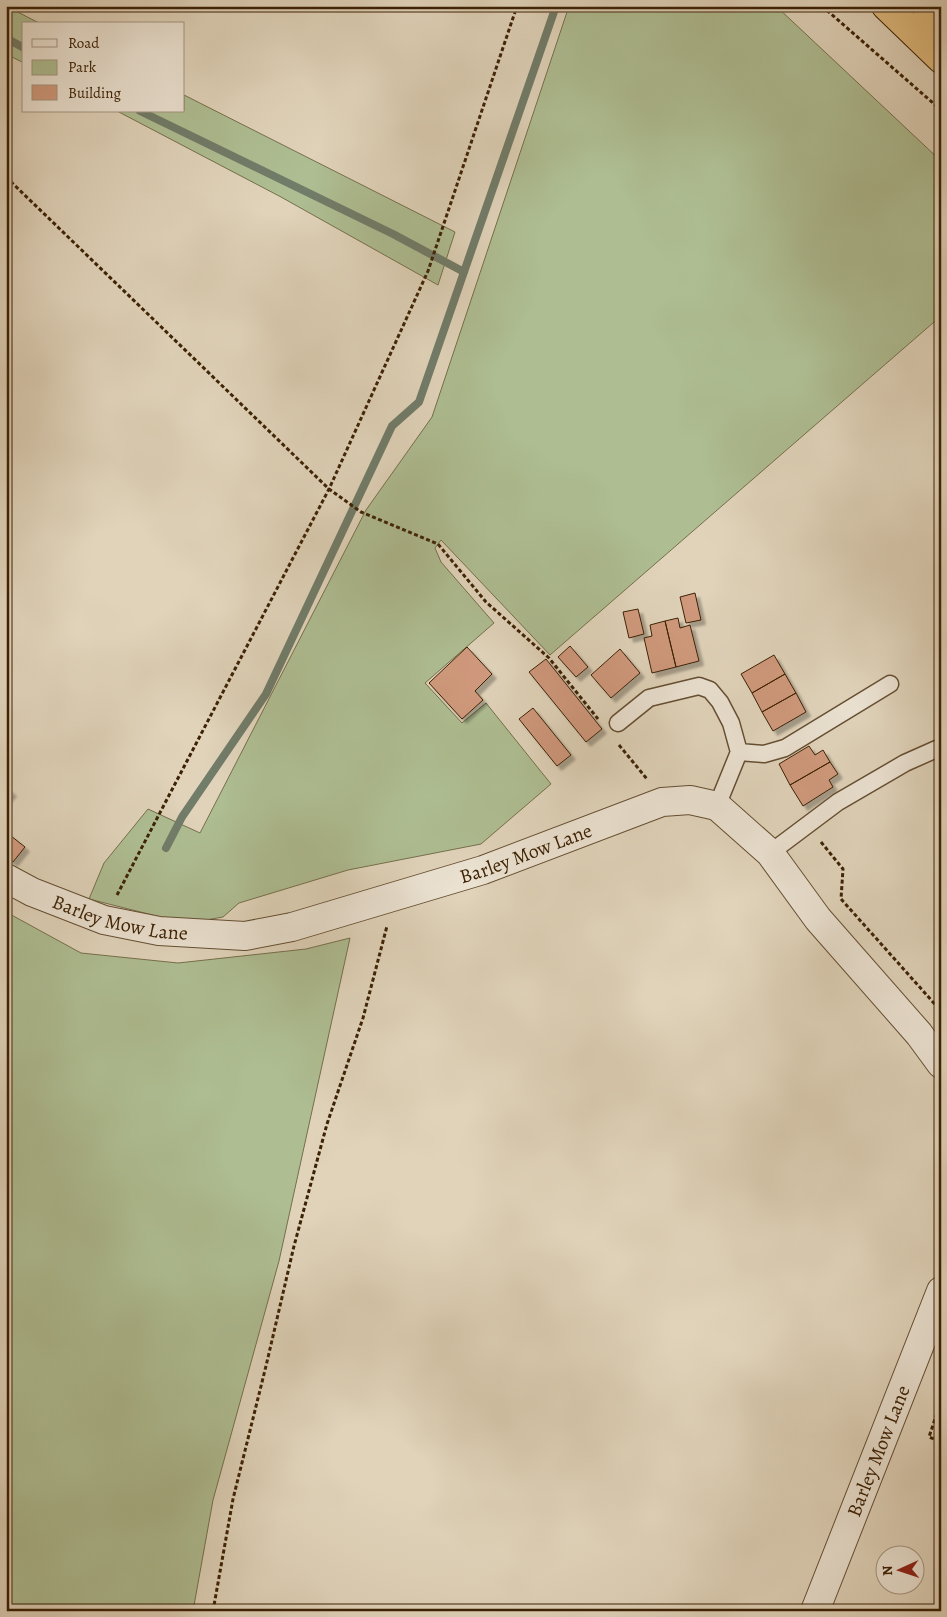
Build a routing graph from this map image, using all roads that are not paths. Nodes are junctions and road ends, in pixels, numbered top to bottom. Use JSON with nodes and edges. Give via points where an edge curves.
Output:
{"nodes":[{"id":1,"x":886,"y":6,"type":"edge"},
{"id":2,"x":926,"y":6,"type":"edge"},
{"id":3,"x":941,"y":21,"type":"edge"},
{"id":4,"x":941,"y":59,"type":"edge"},
{"id":5,"x":890,"y":684,"type":"dead end"},
{"id":6,"x":618,"y":723,"type":"dead end"},
{"id":7,"x":941,"y":747,"type":"edge"},
{"id":8,"x":739,"y":752,"type":"junction"},
{"id":9,"x":718,"y":806,"type":"junction"},
{"id":10,"x":770,"y":853,"type":"junction"},
{"id":11,"x":6,"y":878,"type":"edge"},
{"id":12,"x":941,"y":1064,"type":"edge"},
{"id":13,"x":941,"y":1291,"type":"edge"},
{"id":14,"x":815,"y":1611,"type":"edge"}],
"edges":[{"from":1,"to":4,"type":"highway"},
{"from":2,"to":3,"type":"highway"},
{"from":5,"to":8,"type":"lane","via":[[785,748],[764,754]]},
{"from":6,"to":8,"type":"lane","via":[[649,698],[699,686],[710,690],[720,702]]},
{"from":7,"to":10,"type":"lane","via":[[905,763],[838,802]]},
{"from":8,"to":9,"type":"lane"},
{"from":9,"to":10,"type":"street"},
{"from":9,"to":11,"type":"street","name":"Barley Mow Lane","via":[[690,800],[662,802],[483,870],[292,927],[245,936],[159,931],[104,920],[32,892]]},
{"from":10,"to":12,"type":"street","via":[[818,919],[919,1034]]},
{"from":13,"to":14,"type":"street","name":"Barley Mow Lane"}]}
